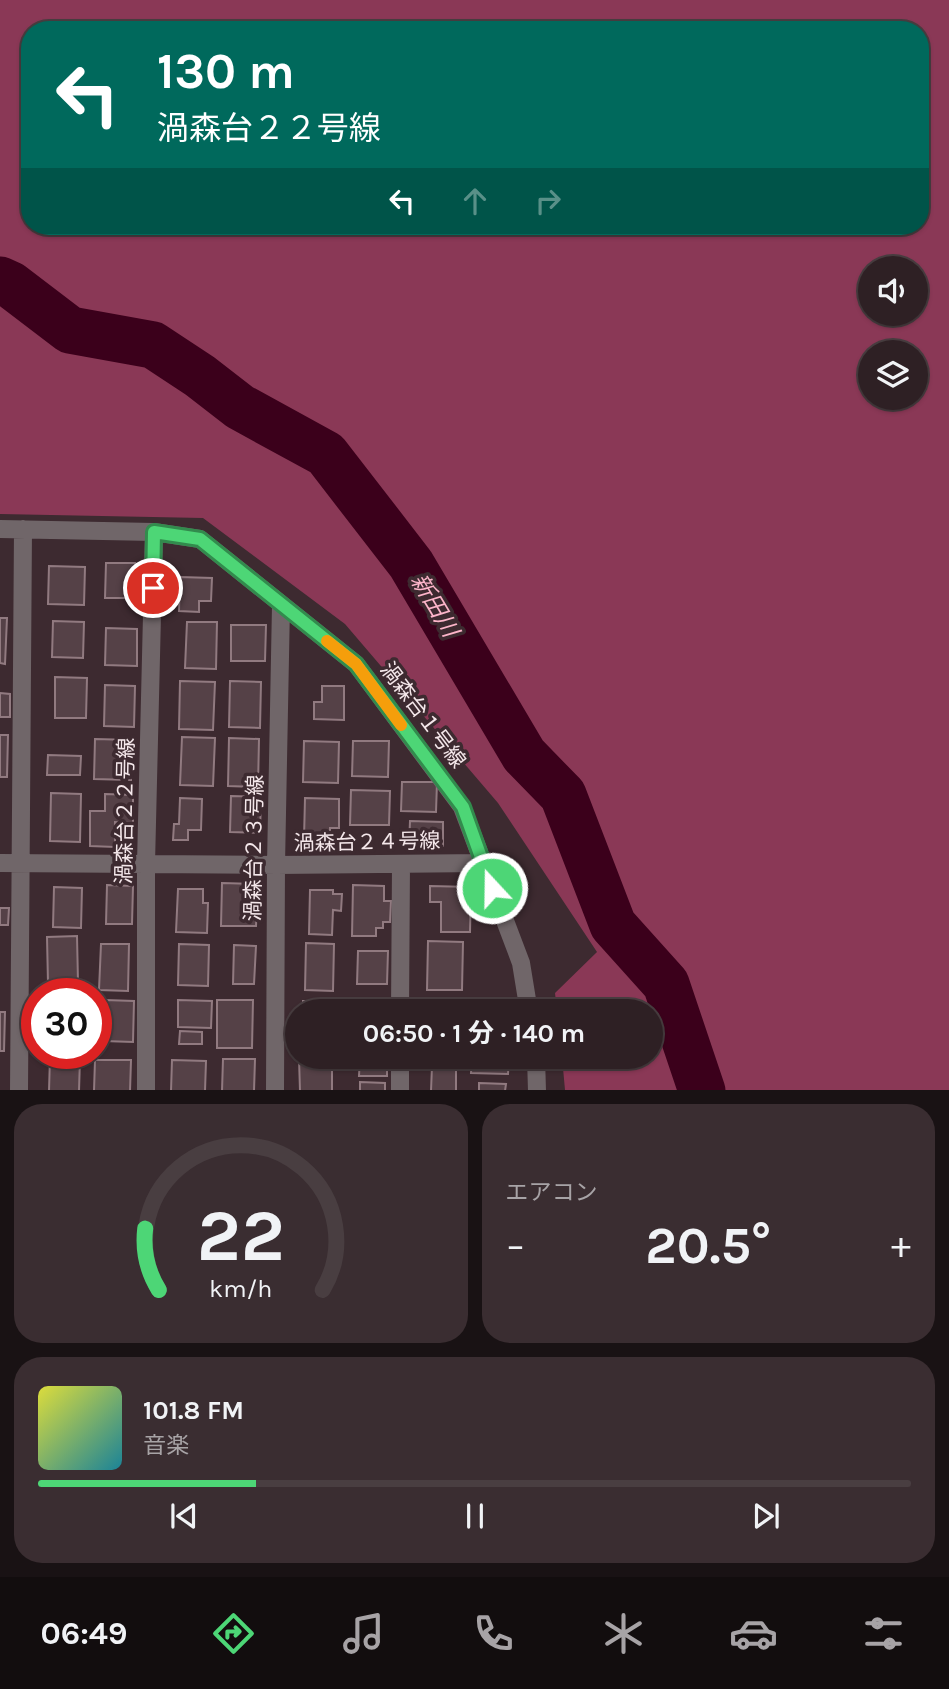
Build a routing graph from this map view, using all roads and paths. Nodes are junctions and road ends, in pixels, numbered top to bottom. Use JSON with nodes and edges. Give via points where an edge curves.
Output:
{"nodes":[{"id":1,"x":0,"y":529,"type":"edge"},
{"id":2,"x":23,"y":529,"type":"junction"},
{"id":3,"x":154,"y":532,"type":"junction"},
{"id":4,"x":281,"y":605,"type":"junction"},
{"id":5,"x":0,"y":863,"type":"edge"},
{"id":6,"x":483,"y":863,"type":"junction"},
{"id":7,"x":20,"y":864,"type":"junction"},
{"id":8,"x":146,"y":864,"type":"junction"},
{"id":9,"x":401,"y":864,"type":"junction"},
{"id":10,"x":276,"y":865,"type":"junction"},
{"id":11,"x":400,"y":999,"type":"edge"},
{"id":12,"x":528,"y":999,"type":"edge"},
{"id":13,"x":400,"y":1069,"type":"edge"},
{"id":14,"x":536,"y":1069,"type":"edge"},
{"id":15,"x":19,"y":1090,"type":"edge"},
{"id":16,"x":146,"y":1090,"type":"edge"},
{"id":17,"x":275,"y":1090,"type":"edge"},
{"id":18,"x":400,"y":1090,"type":"edge"},
{"id":19,"x":537,"y":1090,"type":"edge"}],
"edges":[{"from":1,"to":2,"type":"street","name":"渦森台１号線"},
{"from":2,"to":3,"type":"street","name":"渦森台１号線"},
{"from":2,"to":7,"type":"street"},
{"from":3,"to":4,"type":"street","name":"渦森台１号線","via":[[200,539]]},
{"from":3,"to":8,"type":"street","name":"渦森台２２号線"},
{"from":4,"to":6,"type":"street","name":"渦森台１号線","via":[[356,664],[463,807]]},
{"from":4,"to":10,"type":"street","name":"渦森台２３号線"},
{"from":5,"to":7,"type":"street","name":"渦森台２４号線"},
{"from":6,"to":9,"type":"street","name":"渦森台２４号線"},
{"from":6,"to":12,"type":"street","name":"渦森台１号線","via":[[521,962]]},
{"from":7,"to":8,"type":"street","name":"渦森台２４号線"},
{"from":7,"to":15,"type":"street"},
{"from":8,"to":10,"type":"street","name":"渦森台２４号線"},
{"from":8,"to":16,"type":"street","name":"渦森台２２号線"},
{"from":9,"to":10,"type":"street","name":"渦森台２４号線"},
{"from":9,"to":11,"type":"street"},
{"from":10,"to":17,"type":"street","name":"渦森台２３号線"},
{"from":13,"to":18,"type":"street"},
{"from":14,"to":19,"type":"street"}]}
